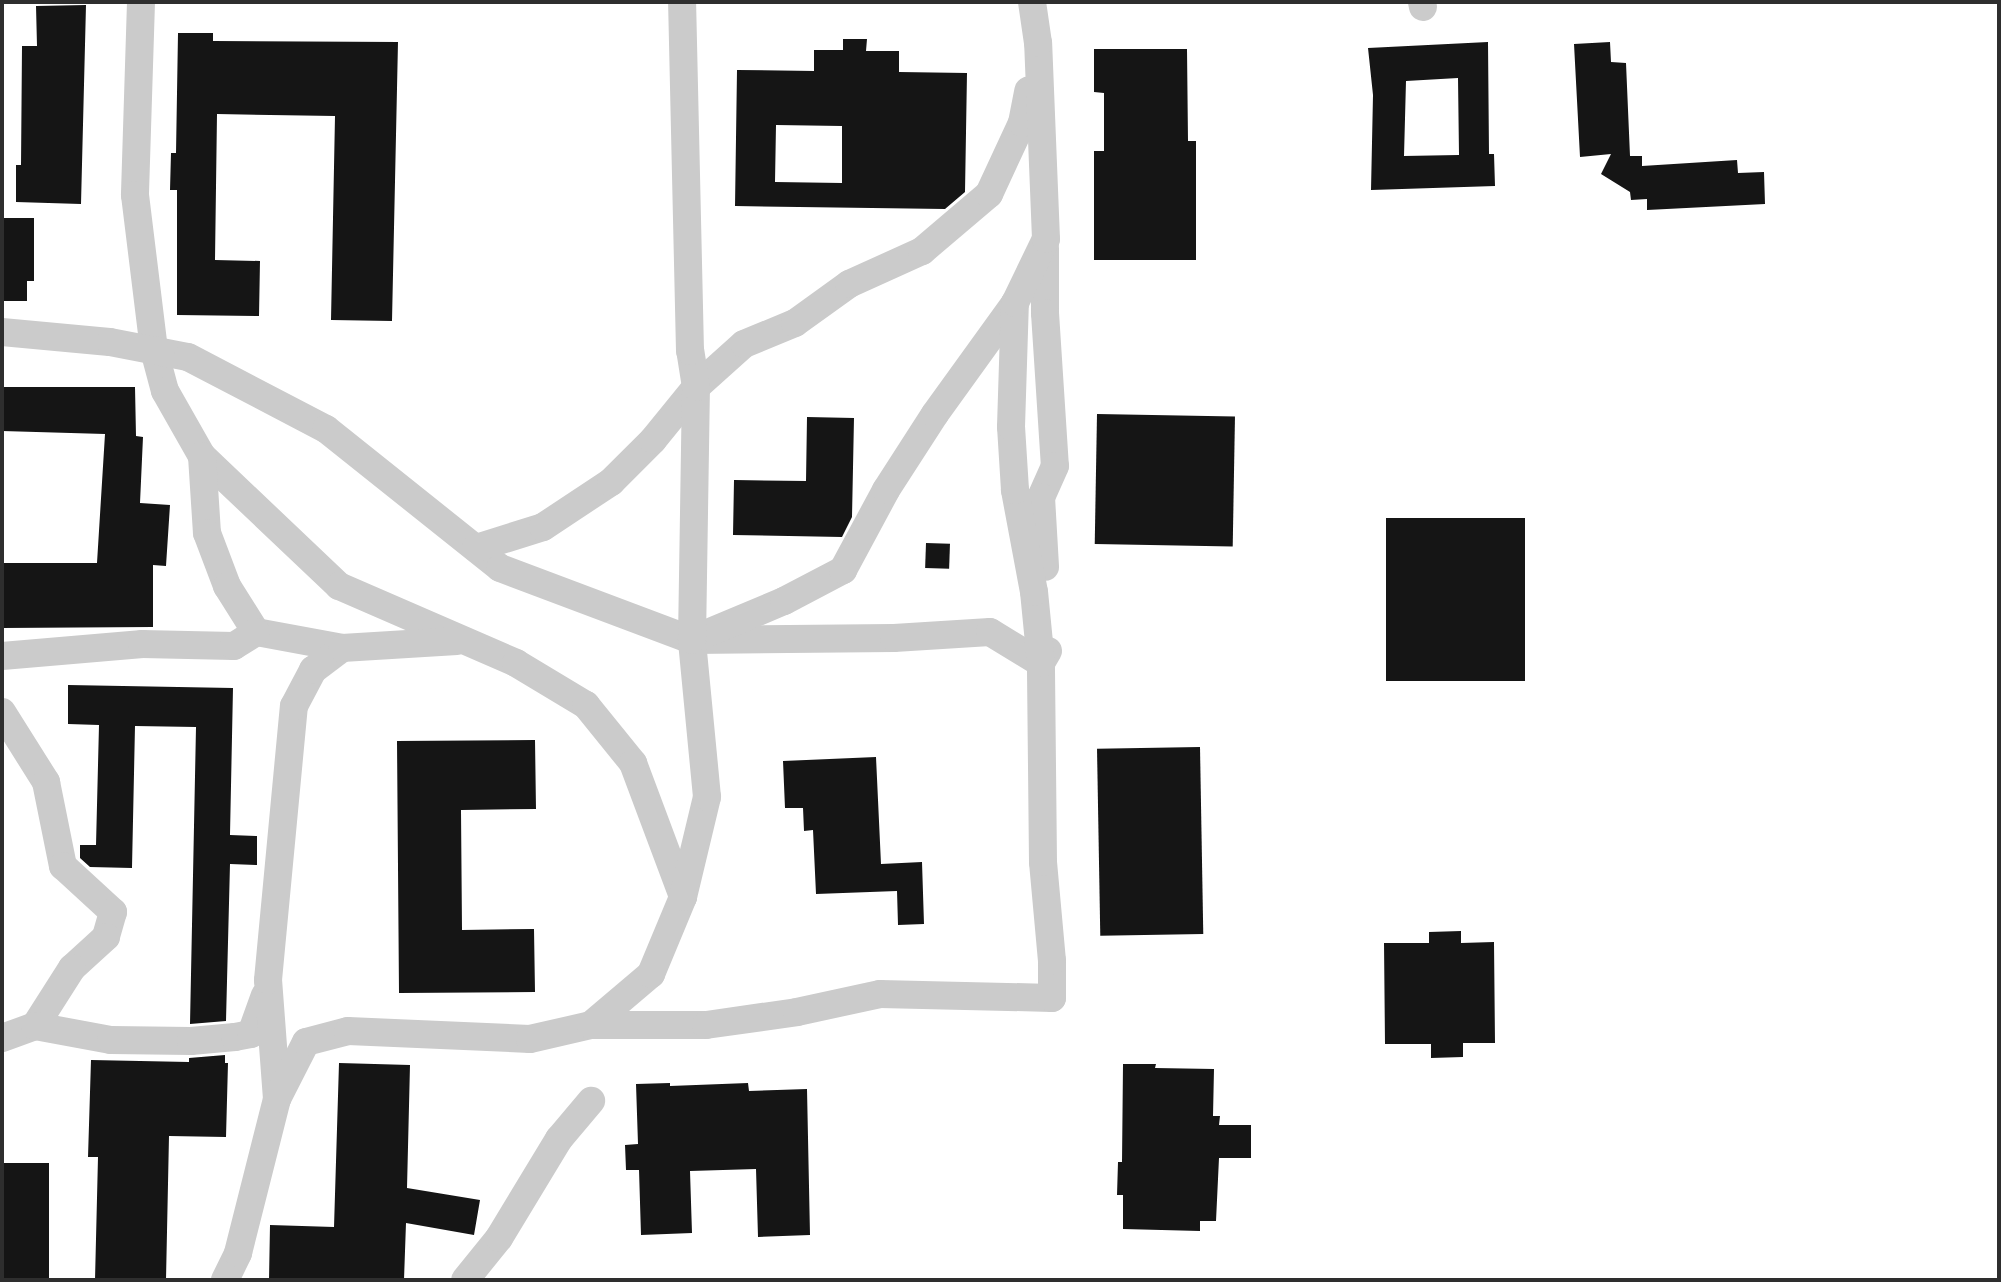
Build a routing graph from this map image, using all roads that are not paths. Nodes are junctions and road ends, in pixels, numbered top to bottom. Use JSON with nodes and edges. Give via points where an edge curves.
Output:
{"nodes":[{"id":1,"x":141,"y":2,"type":"edge"},
{"id":2,"x":682,"y":2,"type":"edge"},
{"id":3,"x":1032,"y":2,"type":"edge"},
{"id":4,"x":1038,"y":43,"type":"junction"},
{"id":5,"x":1046,"y":239,"type":"junction"},
{"id":6,"x":1015,"y":303,"type":"junction"},
{"id":7,"x":2,"y":332,"type":"edge"},
{"id":8,"x":154,"y":350,"type":"junction"},
{"id":9,"x":696,"y":387,"type":"junction"},
{"id":10,"x":202,"y":456,"type":"junction"},
{"id":11,"x":476,"y":548,"type":"junction"},
{"id":12,"x":256,"y":632,"type":"junction"},
{"id":13,"x":464,"y":640,"type":"junction"},
{"id":14,"x":692,"y":640,"type":"junction"},
{"id":15,"x":342,"y":648,"type":"junction"},
{"id":16,"x":2,"y":656,"type":"edge"},
{"id":17,"x":1041,"y":663,"type":"junction"},
{"id":18,"x":2,"y":712,"type":"edge"},
{"id":19,"x":683,"y":897,"type":"junction"},
{"id":20,"x":268,"y":980,"type":"junction"},
{"id":21,"x":591,"y":1025,"type":"junction"},
{"id":22,"x":35,"y":1026,"type":"junction"},
{"id":23,"x":2,"y":1038,"type":"edge"},
{"id":24,"x":277,"y":1099,"type":"junction"},
{"id":25,"x":591,"y":1101,"type":"dead end"},
{"id":26,"x":225,"y":1280,"type":"edge"},
{"id":27,"x":465,"y":1280,"type":"edge"}],
"edges":[{"from":1,"to":8,"type":"street","via":[[135,195]]},
{"from":2,"to":9,"type":"street","via":[[689,321]]},
{"from":3,"to":4,"type":"street"},
{"from":4,"to":5,"type":"street"},
{"from":4,"to":9,"type":"street","via":[[1022,123],[989,194],[922,251],[849,284],[795,323],[744,344]]},
{"from":5,"to":6,"type":"street"},
{"from":5,"to":17,"type":"street","via":[[1055,466],[1041,497],[1051,646]]},
{"from":6,"to":14,"type":"street","via":[[886,490],[843,570]]},
{"from":6,"to":17,"type":"street","via":[[1014,474]]},
{"from":7,"to":8,"type":"street"},
{"from":8,"to":10,"type":"street","via":[[165,391]]},
{"from":8,"to":11,"type":"street","via":[[188,357],[326,429]]},
{"from":9,"to":11,"type":"street","via":[[611,482],[543,527]]},
{"from":9,"to":14,"type":"street"},
{"from":10,"to":12,"type":"street","via":[[207,533],[227,586]]},
{"from":10,"to":13,"type":"street","via":[[339,586]]},
{"from":11,"to":14,"type":"street","via":[[500,568]]},
{"from":12,"to":15,"type":"street"},
{"from":12,"to":16,"type":"street","via":[[234,646],[142,644]]},
{"from":13,"to":15,"type":"street"},
{"from":13,"to":19,"type":"street","via":[[516,663],[586,705],[633,763]]},
{"from":14,"to":17,"type":"street","via":[[990,632]]},
{"from":14,"to":19,"type":"street","via":[[707,797]]},
{"from":15,"to":20,"type":"street","via":[[313,670],[294,706]]},
{"from":17,"to":21,"type":"street","via":[[1043,862],[1052,998],[880,994],[706,1025]]},
{"from":18,"to":22,"type":"street","via":[[46,782],[63,866],[113,912],[106,937],[72,968]]},
{"from":19,"to":21,"type":"street","via":[[651,974]]},
{"from":20,"to":22,"type":"street","via":[[251,1034],[191,1041],[111,1040]]},
{"from":20,"to":24,"type":"street"},
{"from":21,"to":24,"type":"street","via":[[530,1039],[348,1031],[306,1042]]},
{"from":22,"to":23,"type":"street"},
{"from":24,"to":26,"type":"street","via":[[238,1253]]},
{"from":25,"to":27,"type":"street","via":[[559,1139],[499,1238]]}]}
